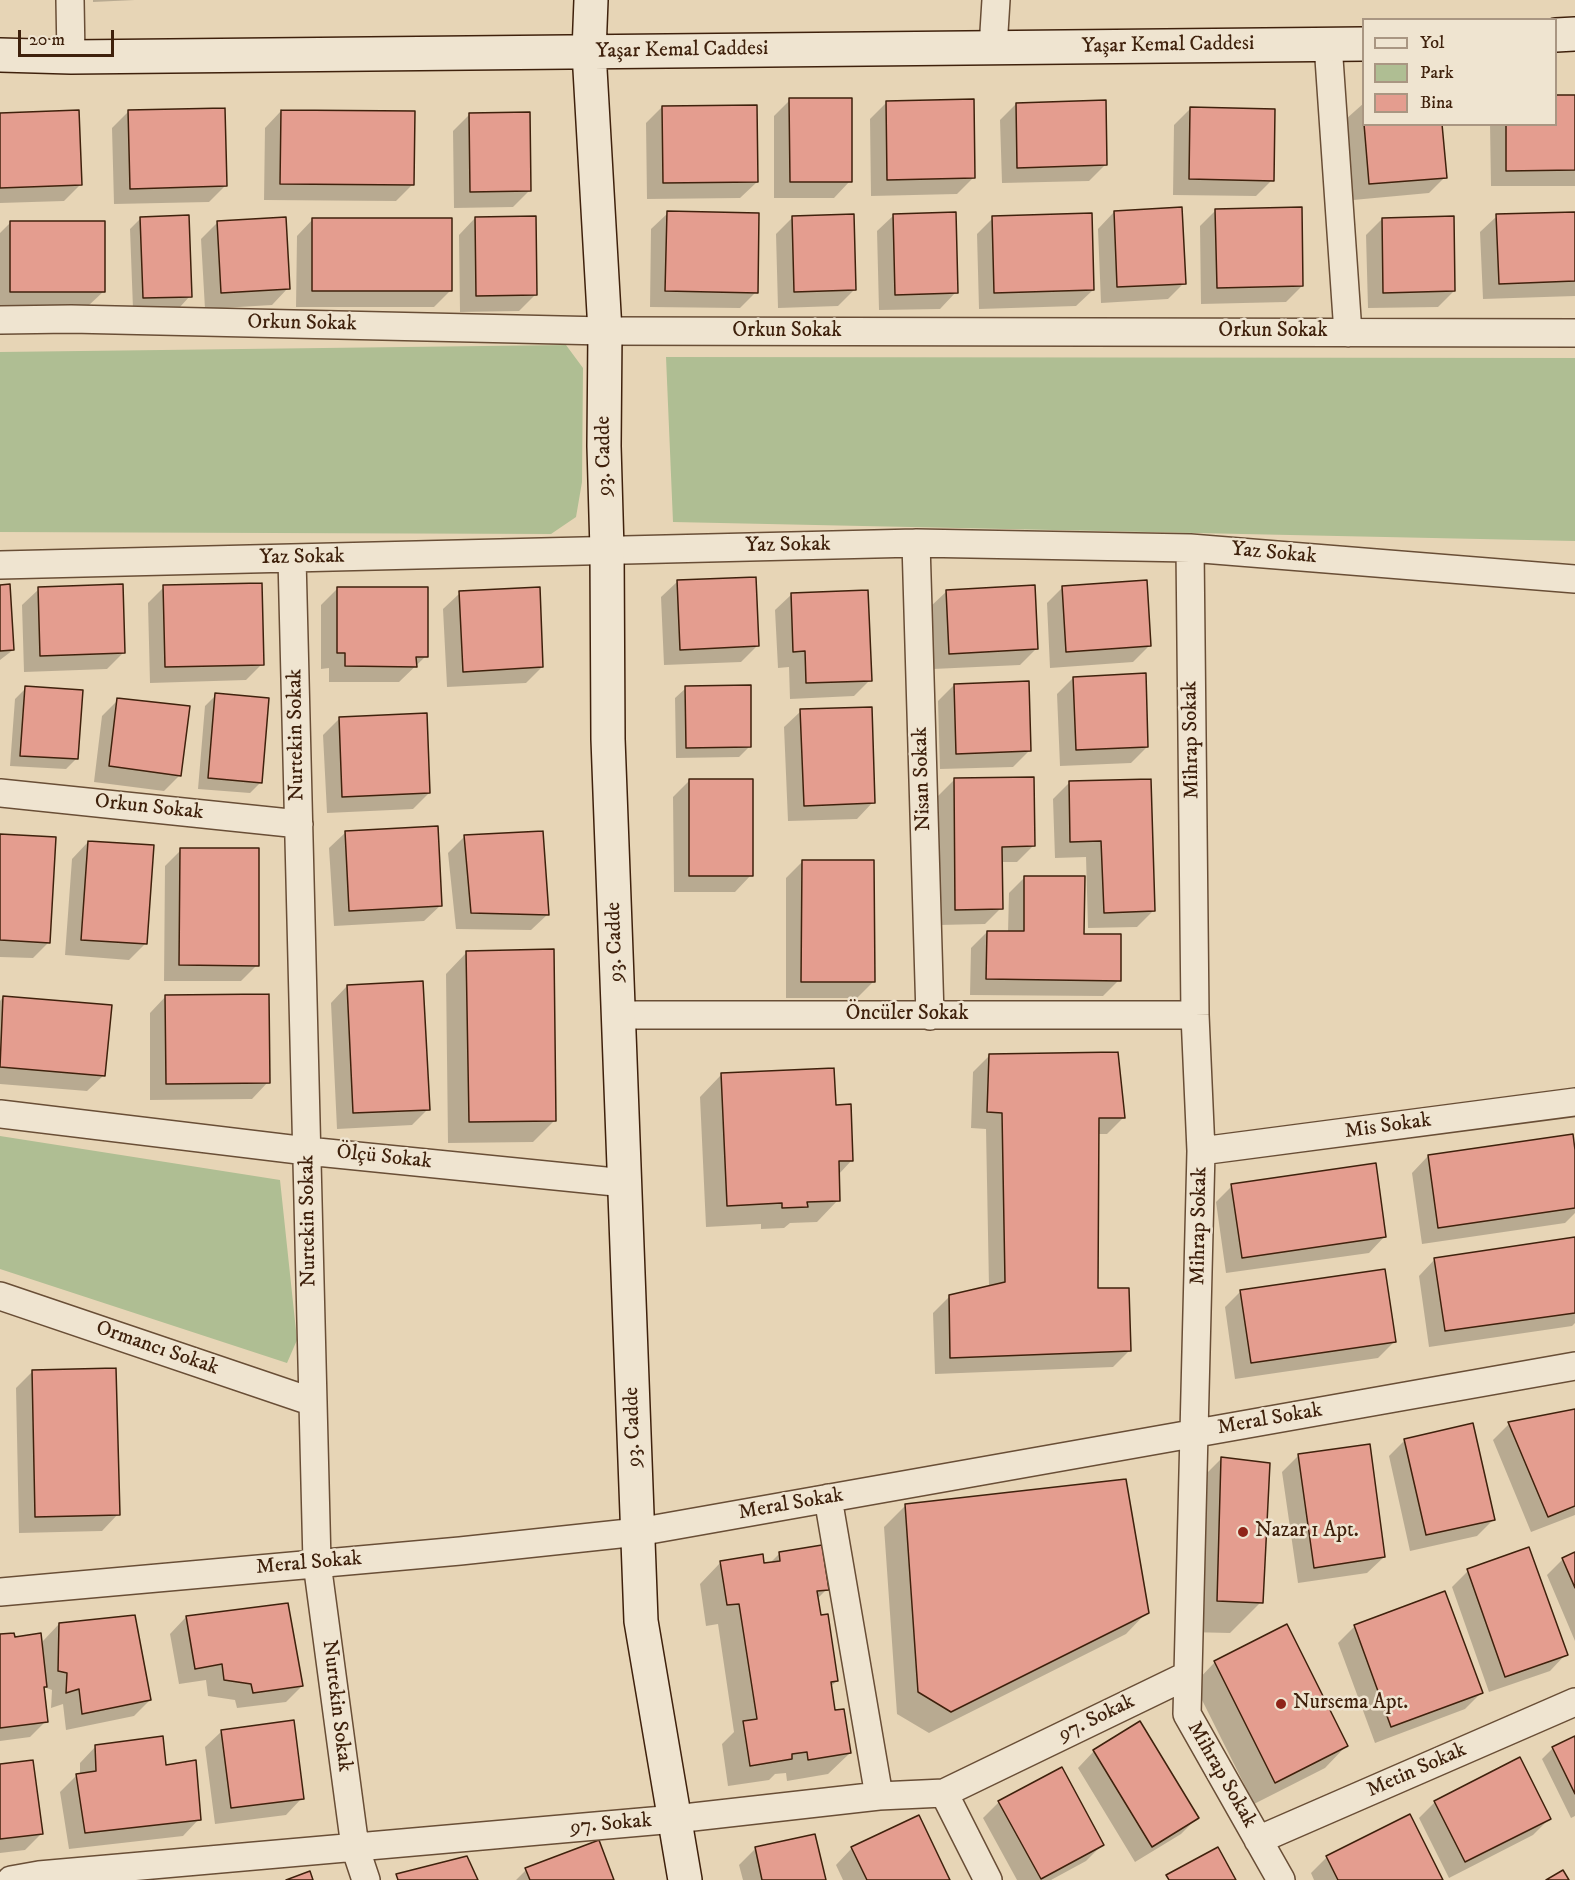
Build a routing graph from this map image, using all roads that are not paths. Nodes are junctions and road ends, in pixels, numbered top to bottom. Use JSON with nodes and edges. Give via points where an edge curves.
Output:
{"nodes":[{"id":1,"x":70,"y":0,"type":"edge"},
{"id":2,"x":591,"y":0,"type":"edge"},
{"id":3,"x":996,"y":0,"type":"edge"},
{"id":4,"x":1575,"y":34,"type":"edge"},
{"id":5,"x":1557,"y":35,"type":"edge"},
{"id":6,"x":1328,"y":44,"type":"junction"},
{"id":7,"x":1362,"y":44,"type":"edge"},
{"id":8,"x":993,"y":48,"type":"junction"},
{"id":9,"x":589,"y":52,"type":"junction"},
{"id":10,"x":0,"y":55,"type":"edge"},
{"id":11,"x":71,"y":57,"type":"junction"},
{"id":12,"x":0,"y":320,"type":"edge"},
{"id":13,"x":605,"y":331,"type":"junction"},
{"id":14,"x":1348,"y":333,"type":"junction"},
{"id":15,"x":1575,"y":333,"type":"edge"},
{"id":16,"x":916,"y":543,"type":"junction"},
{"id":17,"x":1190,"y":548,"type":"junction"},
{"id":18,"x":607,"y":550,"type":"junction"},
{"id":19,"x":292,"y":558,"type":"junction"},
{"id":20,"x":0,"y":565,"type":"edge"},
{"id":21,"x":1575,"y":579,"type":"edge"},
{"id":22,"x":0,"y":793,"type":"edge"},
{"id":23,"x":299,"y":824,"type":"junction"},
{"id":24,"x":618,"y":1015,"type":"junction"},
{"id":25,"x":1195,"y":1015,"type":"junction"},
{"id":26,"x":930,"y":1016,"type":"junction"},
{"id":27,"x":1575,"y":1102,"type":"edge"},
{"id":28,"x":0,"y":1114,"type":"edge"},
{"id":29,"x":307,"y":1151,"type":"junction"},
{"id":30,"x":1201,"y":1151,"type":"junction"},
{"id":31,"x":625,"y":1182,"type":"junction"},
{"id":32,"x":0,"y":1296,"type":"edge"},
{"id":33,"x":1575,"y":1366,"type":"edge"},
{"id":34,"x":314,"y":1402,"type":"junction"},
{"id":35,"x":1195,"y":1433,"type":"junction"},
{"id":36,"x":828,"y":1498,"type":"junction"},
{"id":37,"x":638,"y":1532,"type":"junction"},
{"id":38,"x":317,"y":1563,"type":"junction"},
{"id":39,"x":0,"y":1592,"type":"edge"},
{"id":40,"x":1186,"y":1676,"type":"junction"},
{"id":41,"x":1575,"y":1702,"type":"edge"},
{"id":42,"x":944,"y":1793,"type":"junction"},
{"id":43,"x":879,"y":1796,"type":"junction"},
{"id":44,"x":675,"y":1819,"type":"junction"},
{"id":45,"x":1258,"y":1840,"type":"junction"},
{"id":46,"x":355,"y":1847,"type":"junction"},
{"id":47,"x":16,"y":1880,"type":"edge"},
{"id":48,"x":366,"y":1880,"type":"edge"},
{"id":49,"x":685,"y":1880,"type":"edge"},
{"id":50,"x":988,"y":1880,"type":"edge"},
{"id":51,"x":1281,"y":1880,"type":"edge"}],
"edges":[{"from":1,"to":11,"type":"street"},
{"from":2,"to":9,"type":"main road","name":"93. Cadde"},
{"from":3,"to":8,"type":"street"},
{"from":4,"to":5,"type":"main road"},
{"from":6,"to":7,"type":"main road","name":"Yaşar Kemal Caddesi"},
{"from":6,"to":8,"type":"main road","name":"Yaşar Kemal Caddesi"},
{"from":6,"to":14,"type":"street"},
{"from":8,"to":9,"type":"main road","name":"Yaşar Kemal Caddesi"},
{"from":9,"to":11,"type":"main road","name":"Yaşar Kemal Caddesi"},
{"from":9,"to":13,"type":"main road","name":"93. Cadde"},
{"from":10,"to":11,"type":"main road","name":"Yaşar Kemal Caddesi"},
{"from":12,"to":13,"type":"street","name":"Orkun Sokak"},
{"from":13,"to":14,"type":"street","name":"Orkun Sokak"},
{"from":13,"to":18,"type":"main road","name":"93. Cadde"},
{"from":14,"to":15,"type":"street","name":"Orkun Sokak"},
{"from":16,"to":17,"type":"street","name":"Yaz Sokak"},
{"from":16,"to":18,"type":"street","name":"Yaz Sokak"},
{"from":16,"to":26,"type":"street","name":"Nisan Sokak"},
{"from":17,"to":21,"type":"street","name":"Yaz Sokak"},
{"from":17,"to":25,"type":"street","name":"Mihrap Sokak"},
{"from":18,"to":19,"type":"street","name":"Yaz Sokak"},
{"from":18,"to":24,"type":"main road","name":"93. Cadde","via":[[608,739]]},
{"from":19,"to":20,"type":"street","name":"Yaz Sokak"},
{"from":19,"to":23,"type":"street","name":"Nurtekin Sokak"},
{"from":22,"to":23,"type":"street","name":"Orkun Sokak"},
{"from":23,"to":29,"type":"street","name":"Nurtekin Sokak"},
{"from":24,"to":26,"type":"street","name":"Öncüler Sokak"},
{"from":24,"to":31,"type":"main road","name":"93. Cadde"},
{"from":25,"to":26,"type":"street","name":"Öncüler Sokak"},
{"from":25,"to":30,"type":"street","name":"Mihrap Sokak"},
{"from":27,"to":30,"type":"street","name":"Mis Sokak"},
{"from":28,"to":29,"type":"street","name":"Ölçü Sokak"},
{"from":29,"to":31,"type":"street","name":"Ölçü Sokak"},
{"from":29,"to":34,"type":"street","name":"Nurtekin Sokak"},
{"from":30,"to":35,"type":"street","name":"Mihrap Sokak"},
{"from":31,"to":37,"type":"main road","name":"93. Cadde"},
{"from":32,"to":34,"type":"street","name":"Ormancı Sokak"},
{"from":33,"to":35,"type":"street","name":"Meral Sokak"},
{"from":34,"to":38,"type":"street","name":"Nurtekin Sokak"},
{"from":35,"to":36,"type":"street","name":"Meral Sokak"},
{"from":35,"to":40,"type":"street","name":"Mihrap Sokak"},
{"from":36,"to":37,"type":"street","name":"Meral Sokak"},
{"from":36,"to":43,"type":"street"},
{"from":37,"to":38,"type":"street","name":"Meral Sokak"},
{"from":37,"to":44,"type":"main road","name":"93. Cadde","via":[[641,1621]]},
{"from":38,"to":39,"type":"street","name":"Meral Sokak"},
{"from":38,"to":46,"type":"street","name":"Nurtekin Sokak"},
{"from":40,"to":42,"type":"street","name":"97. Sokak"},
{"from":40,"to":45,"type":"street","name":"Mihrap Sokak","via":[[1187,1714]]},
{"from":41,"to":45,"type":"street","name":"Metin Sokak"},
{"from":42,"to":43,"type":"street","name":"97. Sokak"},
{"from":42,"to":50,"type":"street"},
{"from":43,"to":44,"type":"street","name":"97. Sokak"},
{"from":44,"to":46,"type":"street","name":"97. Sokak"},
{"from":44,"to":49,"type":"main road","name":"93. Cadde"},
{"from":45,"to":51,"type":"street","name":"Mihrap Sokak"},
{"from":46,"to":47,"type":"street","name":"97. Sokak"},
{"from":46,"to":48,"type":"street","name":"Nurtekin Sokak"}]}
